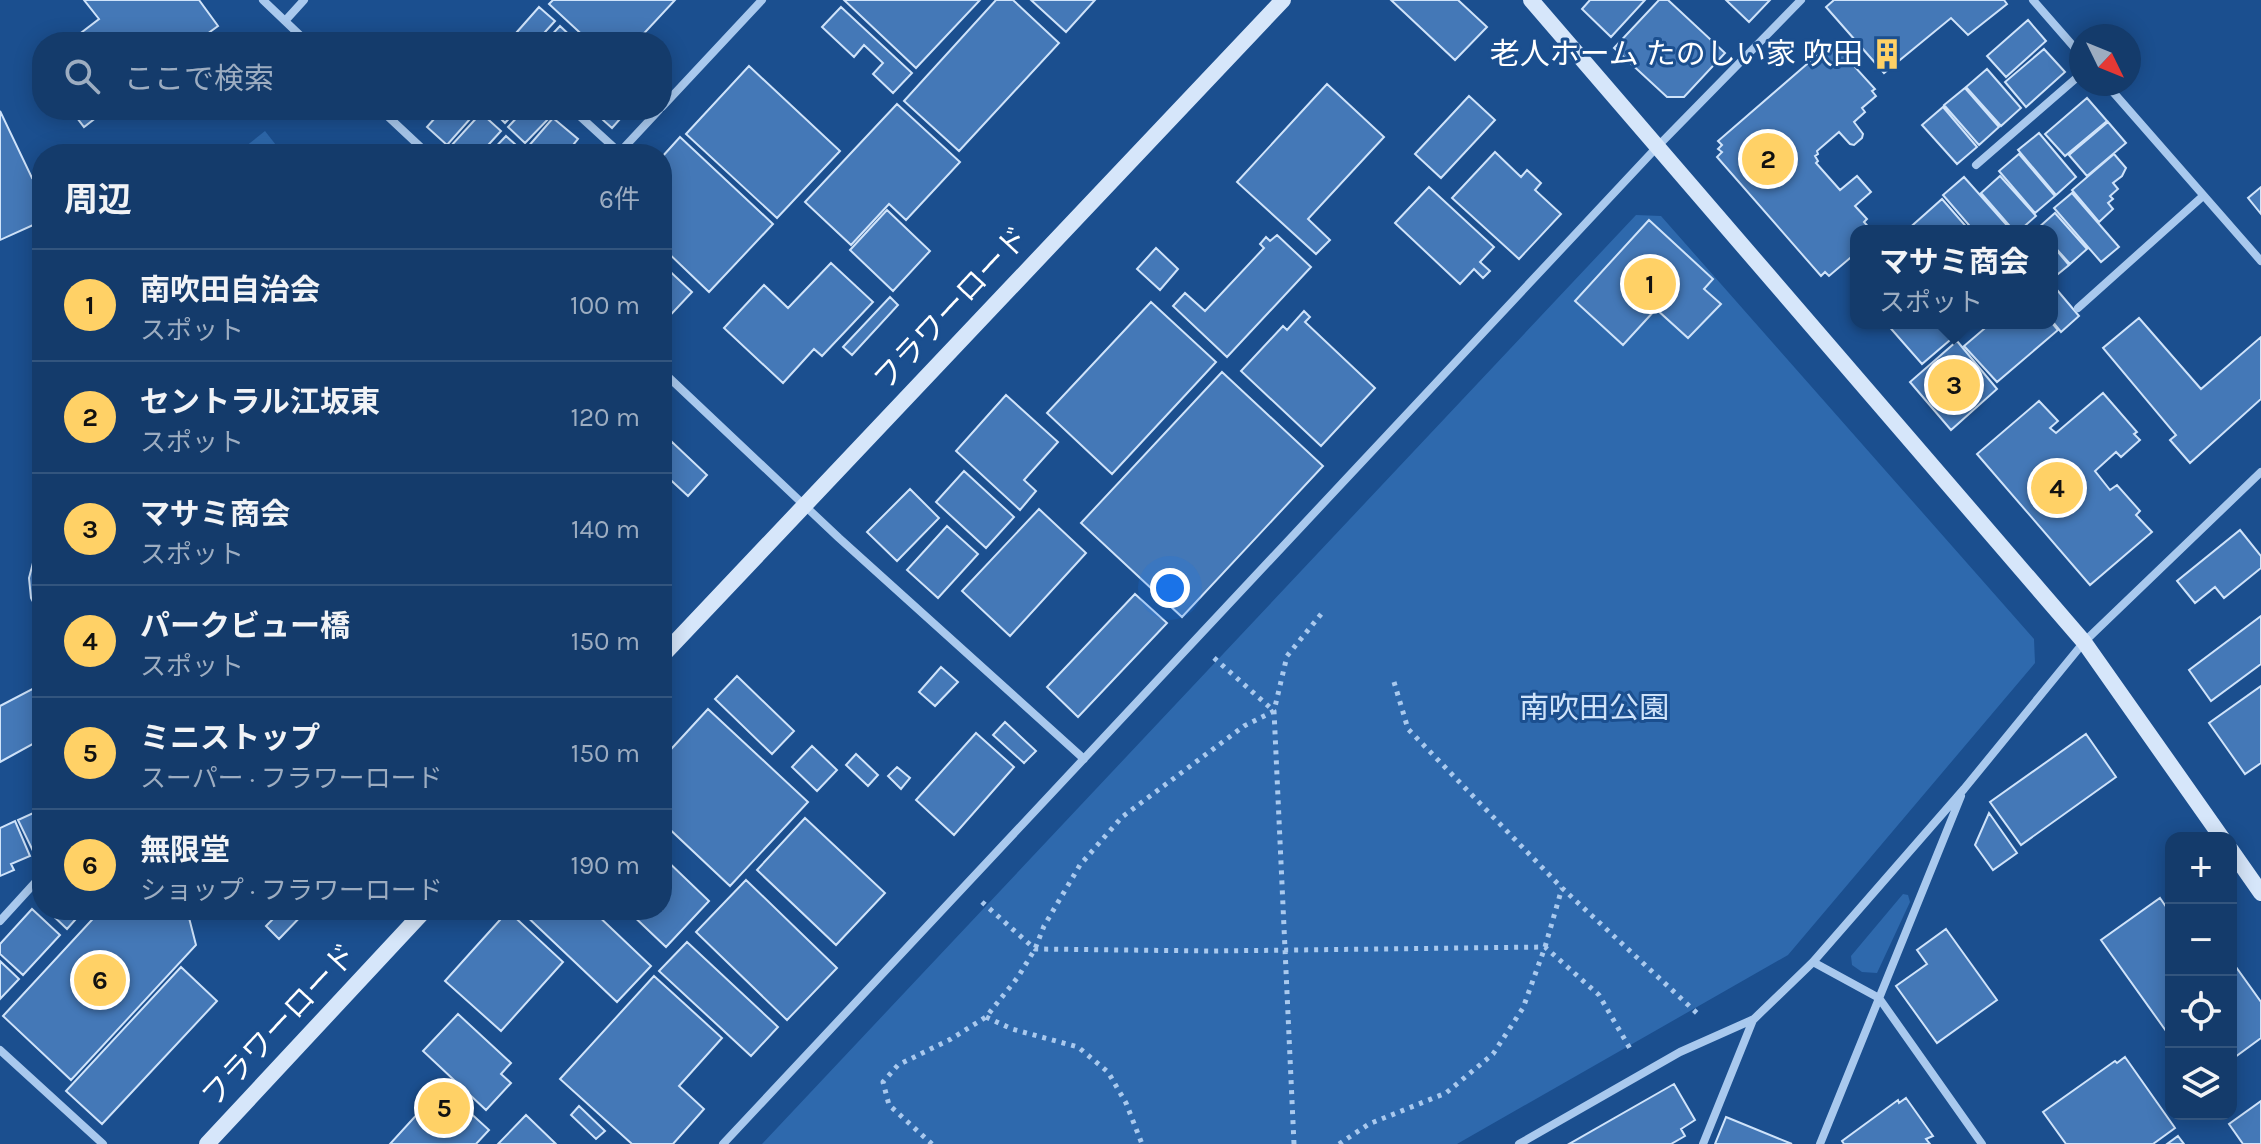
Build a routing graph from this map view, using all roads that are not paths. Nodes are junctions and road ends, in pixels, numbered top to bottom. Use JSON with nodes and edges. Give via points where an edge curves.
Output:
{"nodes":[{"id":1,"x":263,"y":0,"type":"edge"},
{"id":2,"x":304,"y":0,"type":"edge"},
{"id":3,"x":762,"y":0,"type":"edge"},
{"id":4,"x":1283,"y":0,"type":"edge"},
{"id":5,"x":1531,"y":0,"type":"edge"},
{"id":6,"x":1801,"y":0,"type":"edge"},
{"id":7,"x":2033,"y":0,"type":"edge"},
{"id":8,"x":285,"y":21,"type":"junction"},
{"id":9,"x":297,"y":32,"type":"edge"},
{"id":10,"x":2069,"y":41,"type":"edge"},
{"id":11,"x":2069,"y":84,"type":"edge"},
{"id":12,"x":672,"y":95,"type":"edge"},
{"id":13,"x":2116,"y":96,"type":"edge"},
{"id":14,"x":392,"y":120,"type":"edge"},
{"id":15,"x":583,"y":120,"type":"edge"},
{"id":16,"x":649,"y":120,"type":"edge"},
{"id":17,"x":417,"y":144,"type":"edge"},
{"id":18,"x":609,"y":144,"type":"edge"},
{"id":19,"x":626,"y":144,"type":"edge"},
{"id":20,"x":1657,"y":147,"type":"junction"},
{"id":21,"x":1976,"y":165,"type":"dead end"},
{"id":22,"x":2203,"y":196,"type":"junction"},
{"id":23,"x":2261,"y":261,"type":"edge"},
{"id":24,"x":2078,"y":308,"type":"dead end"},
{"id":25,"x":672,"y":380,"type":"edge"},
{"id":26,"x":2261,"y":472,"type":"edge"},
{"id":27,"x":804,"y":505,"type":"junction"},
{"id":28,"x":2084,"y":642,"type":"junction"},
{"id":29,"x":672,"y":645,"type":"edge"},
{"id":30,"x":1084,"y":759,"type":"junction"},
{"id":31,"x":1964,"y":789,"type":"junction"},
{"id":32,"x":2218,"y":832,"type":"edge"},
{"id":33,"x":2237,"y":859,"type":"edge"},
{"id":34,"x":32,"y":886,"type":"edge"},
{"id":35,"x":2261,"y":893,"type":"edge"},
{"id":36,"x":416,"y":920,"type":"edge"},
{"id":37,"x":0,"y":921,"type":"edge"},
{"id":38,"x":1813,"y":962,"type":"junction"},
{"id":39,"x":1879,"y":998,"type":"junction"},
{"id":40,"x":1754,"y":1019,"type":"junction"},
{"id":41,"x":0,"y":1050,"type":"edge"},
{"id":42,"x":103,"y":1144,"type":"edge"},
{"id":43,"x":207,"y":1144,"type":"edge"},
{"id":44,"x":723,"y":1144,"type":"edge"},
{"id":45,"x":1519,"y":1144,"type":"edge"},
{"id":46,"x":1703,"y":1144,"type":"edge"},
{"id":47,"x":1820,"y":1144,"type":"edge"},
{"id":48,"x":1982,"y":1144,"type":"edge"}],
"edges":[{"from":1,"to":8,"type":"street"},
{"from":2,"to":8,"type":"street"},
{"from":3,"to":12,"type":"street"},
{"from":4,"to":27,"type":"street","name":"フラワーロード"},
{"from":5,"to":20,"type":"street"},
{"from":6,"to":20,"type":"street"},
{"from":7,"to":10,"type":"street"},
{"from":8,"to":9,"type":"street"},
{"from":11,"to":21,"type":"street"},
{"from":13,"to":22,"type":"street"},
{"from":14,"to":17,"type":"street"},
{"from":15,"to":18,"type":"street"},
{"from":16,"to":19,"type":"street"},
{"from":20,"to":28,"type":"street"},
{"from":20,"to":30,"type":"street"},
{"from":22,"to":23,"type":"street"},
{"from":22,"to":24,"type":"street"},
{"from":25,"to":27,"type":"street"},
{"from":26,"to":28,"type":"street"},
{"from":27,"to":29,"type":"street","name":"フラワーロード"},
{"from":27,"to":30,"type":"street"},
{"from":28,"to":31,"type":"street"},
{"from":28,"to":32,"type":"street"},
{"from":30,"to":44,"type":"street"},
{"from":31,"to":38,"type":"street"},
{"from":31,"to":39,"type":"street"},
{"from":33,"to":35,"type":"street"},
{"from":34,"to":37,"type":"street"},
{"from":36,"to":43,"type":"street","name":"フラワーロード"},
{"from":38,"to":39,"type":"street"},
{"from":38,"to":40,"type":"street"},
{"from":39,"to":47,"type":"street"},
{"from":39,"to":48,"type":"street"},
{"from":40,"to":45,"type":"street","via":[[1680,1052]]},
{"from":40,"to":46,"type":"street"},
{"from":41,"to":42,"type":"street"}]}
